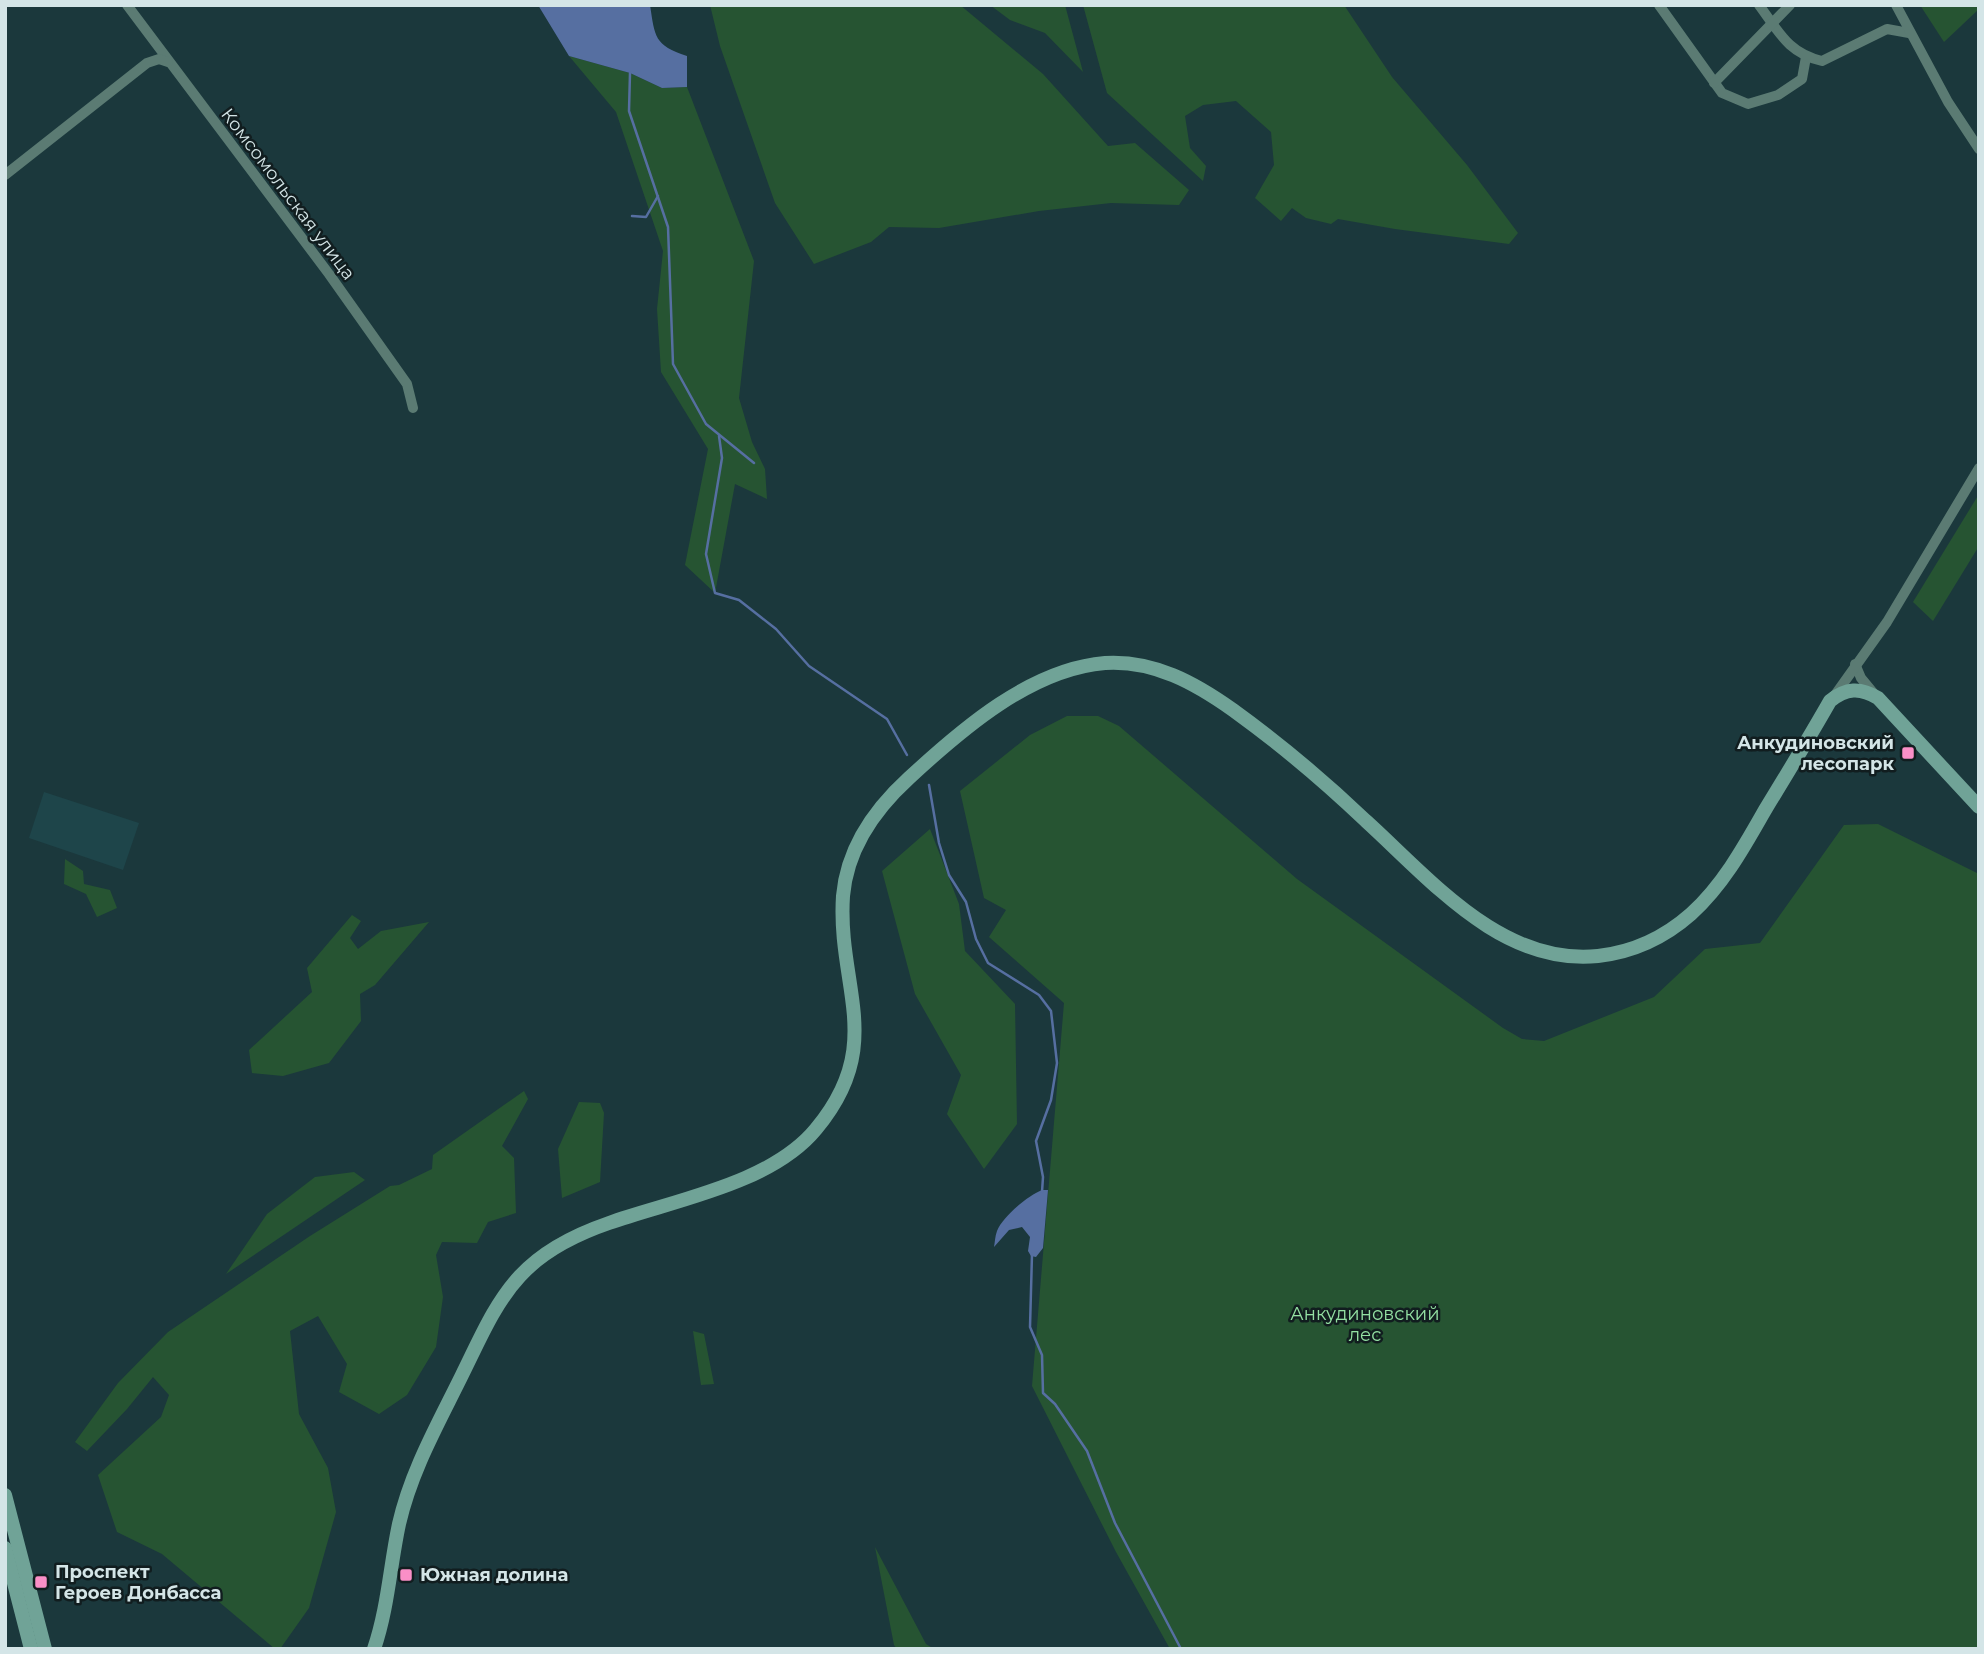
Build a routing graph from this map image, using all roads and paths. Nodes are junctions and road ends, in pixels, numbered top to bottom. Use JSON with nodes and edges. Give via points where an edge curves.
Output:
{"nodes":[{"id":1,"x":127,"y":5,"type":"edge"},
{"id":2,"x":1659,"y":5,"type":"edge"},
{"id":3,"x":1759,"y":5,"type":"edge"},
{"id":4,"x":1790,"y":5,"type":"edge"},
{"id":5,"x":1896,"y":6,"type":"edge"},
{"id":6,"x":1773,"y":23,"type":"junction"},
{"id":7,"x":1909,"y":33,"type":"junction"},
{"id":8,"x":152,"y":39,"type":"junction"},
{"id":9,"x":1806,"y":57,"type":"junction"},
{"id":10,"x":169,"y":62,"type":"junction"},
{"id":11,"x":147,"y":63,"type":"junction"},
{"id":12,"x":1714,"y":83,"type":"junction"},
{"id":13,"x":1979,"y":149,"type":"edge"},
{"id":14,"x":5,"y":174,"type":"edge"},
{"id":15,"x":413,"y":408,"type":"dead end"},
{"id":16,"x":1979,"y":468,"type":"edge"},
{"id":17,"x":1855,"y":664,"type":"junction"},
{"id":18,"x":1878,"y":698,"type":"junction"},
{"id":19,"x":1830,"y":701,"type":"junction"},
{"id":20,"x":1979,"y":807,"type":"edge"},
{"id":21,"x":5,"y":1495,"type":"edge"},
{"id":22,"x":5,"y":1548,"type":"edge"},
{"id":23,"x":31,"y":1649,"type":"edge"},
{"id":24,"x":45,"y":1649,"type":"edge"},
{"id":25,"x":374,"y":1649,"type":"edge"}],
"edges":[{"from":1,"to":8,"type":"street","name":"Комсомольская улица"},
{"from":2,"to":12,"type":"street"},
{"from":3,"to":6,"type":"street"},
{"from":4,"to":6,"type":"street"},
{"from":5,"to":7,"type":"street"},
{"from":6,"to":9,"type":"street","via":[[1791,48]]},
{"from":6,"to":12,"type":"street"},
{"from":7,"to":9,"type":"street","via":[[1886,29],[1822,61]]},
{"from":7,"to":13,"type":"street"},
{"from":8,"to":10,"type":"street","name":"Комсомольская улица"},
{"from":8,"to":11,"type":"street"},
{"from":9,"to":12,"type":"street","via":[[1802,79],[1778,96],[1748,104],[1722,93]]},
{"from":10,"to":11,"type":"street"},
{"from":10,"to":15,"type":"street","name":"Комсомольская улица","via":[[400,373]]},
{"from":11,"to":14,"type":"street"},
{"from":16,"to":17,"type":"street","via":[[1887,622]]},
{"from":17,"to":18,"type":"street"},
{"from":17,"to":19,"type":"street"},
{"from":18,"to":19,"type":"street","via":[[1852,690]]},
{"from":18,"to":20,"type":"street"},
{"from":19,"to":25,"type":"street","via":[[1736,860],[1696,910],[1648,943],[1587,957],[1542,951],[1490,928],[1448,896],[1294,756],[1185,680],[1133,664],[1100,664],[1054,675],[1001,704],[903,783],[880,807],[859,840],[844,896],[845,942],[855,1008],[854,1051],[837,1099],[812,1134],[787,1157],[756,1174],[604,1224],[561,1244],[530,1266],[503,1297],[415,1473],[399,1524]]},
{"from":21,"to":24,"type":"street"},
{"from":22,"to":23,"type":"street"}]}
